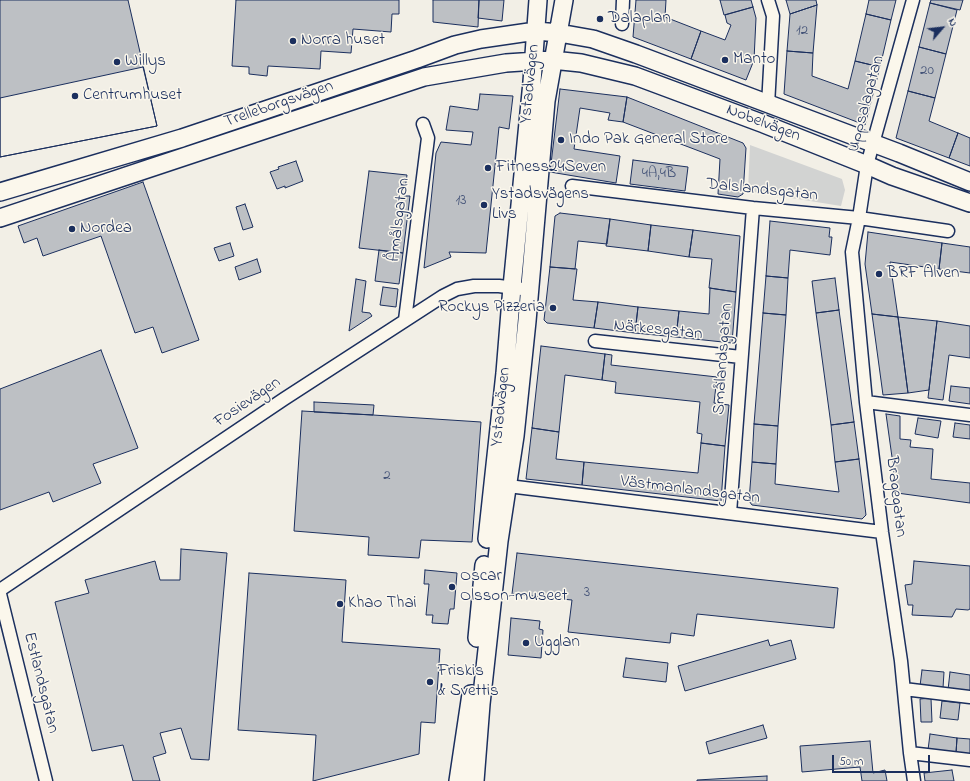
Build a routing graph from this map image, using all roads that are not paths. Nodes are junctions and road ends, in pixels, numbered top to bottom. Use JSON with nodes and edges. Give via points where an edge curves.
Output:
{"nodes":[{"id":1,"x":538,"y":0,"type":"edge"},
{"id":2,"x":564,"y":0,"type":"edge"},
{"id":3,"x":623,"y":0,"type":"edge"},
{"id":4,"x":768,"y":0,"type":"edge"},
{"id":5,"x":913,"y":0,"type":"edge"},
{"id":6,"x":622,"y":24,"type":"dead end"},
{"id":7,"x":536,"y":31,"type":"junction"},
{"id":8,"x":559,"y":33,"type":"junction"},
{"id":9,"x":552,"y":60,"type":"junction"},
{"id":10,"x":533,"y":62,"type":"junction"},
{"id":11,"x":768,"y":105,"type":"junction"},
{"id":12,"x":423,"y":124,"type":"dead end"},
{"id":13,"x":873,"y":144,"type":"junction"},
{"id":14,"x":867,"y":165,"type":"junction"},
{"id":15,"x":970,"y":182,"type":"edge"},
{"id":16,"x":572,"y":186,"type":"dead end"},
{"id":17,"x":0,"y":192,"type":"edge"},
{"id":18,"x":970,"y":203,"type":"edge"},
{"id":19,"x":753,"y":208,"type":"junction"},
{"id":20,"x":0,"y":218,"type":"edge"},
{"id":21,"x":859,"y":218,"type":"junction"},
{"id":22,"x":948,"y":231,"type":"dead end"},
{"id":23,"x":512,"y":287,"type":"junction"},
{"id":24,"x":530,"y":290,"type":"junction"},
{"id":25,"x":404,"y":320,"type":"junction"},
{"id":26,"x":595,"y":341,"type":"dead end"},
{"id":27,"x":741,"y":358,"type":"junction"},
{"id":28,"x":866,"y":402,"type":"junction"},
{"id":29,"x":970,"y":415,"type":"edge"},
{"id":30,"x":500,"y":485,"type":"junction"},
{"id":31,"x":730,"y":513,"type":"junction"},
{"id":32,"x":882,"y":532,"type":"junction"},
{"id":33,"x":0,"y":590,"type":"edge"},
{"id":34,"x":0,"y":594,"type":"edge"},
{"id":35,"x":904,"y":689,"type":"junction"},
{"id":36,"x":970,"y":697,"type":"edge"},
{"id":37,"x":910,"y":753,"type":"junction"},
{"id":38,"x":970,"y":760,"type":"edge"},
{"id":39,"x":46,"y":781,"type":"edge"},
{"id":40,"x":458,"y":781,"type":"edge"},
{"id":41,"x":475,"y":781,"type":"edge"},
{"id":42,"x":914,"y":781,"type":"edge"}],
"edges":[{"from":1,"to":7,"type":"main road"},
{"from":2,"to":8,"type":"main road"},
{"from":3,"to":6,"type":"street"},
{"from":4,"to":11,"type":"street","via":[[772,16]]},
{"from":5,"to":13,"type":"street","name":"Uppsalagatan"},
{"from":7,"to":8,"type":"main road","name":"Trelleborgsvägen"},
{"from":7,"to":10,"type":"main road","name":"Ystadvägen"},
{"from":7,"to":17,"type":"main road","name":"Trelleborgsvägen","via":[[455,45],[182,138]]},
{"from":8,"to":9,"type":"main road","name":"Ystadvägen"},
{"from":8,"to":11,"type":"main road","name":"Nobelvägen","via":[[593,39]]},
{"from":9,"to":10,"type":"main road","name":"Trelleborgsvägen"},
{"from":9,"to":14,"type":"main road","name":"Nobelvägen","via":[[581,63],[634,76]]},
{"from":9,"to":24,"type":"main road","name":"Ystadvägen","via":[[546,101]]},
{"from":10,"to":20,"type":"main road","name":"Trelleborgsvägen","via":[[506,63],[424,77]]},
{"from":10,"to":23,"type":"main road","name":"Ystadvägen"},
{"from":11,"to":13,"type":"main road","name":"Nobelvägen"},
{"from":12,"to":25,"type":"street","name":"Åmålsgatan","via":[[428,138]]},
{"from":13,"to":14,"type":"street","name":"Uppsalagatan"},
{"from":13,"to":15,"type":"main road","name":"Nobelvägen"},
{"from":14,"to":18,"type":"main road","name":"Nobelvägen"},
{"from":14,"to":21,"type":"street","name":"Uppsalagatan"},
{"from":16,"to":19,"type":"street","name":"Dalslandsgatan"},
{"from":19,"to":21,"type":"street","name":"Dalslandsgatan"},
{"from":19,"to":27,"type":"street","name":"Smålandsgatan"},
{"from":21,"to":22,"type":"street","name":"Dalslandsgatan"},
{"from":21,"to":28,"type":"street","name":"Bragegatan","via":[[852,252]]},
{"from":23,"to":24,"type":"street","name":"Fosievägen"},
{"from":23,"to":25,"type":"street","name":"Fosievägen","via":[[474,286],[457,289]]},
{"from":23,"to":30,"type":"main road","name":"Ystadvägen"},
{"from":24,"to":30,"type":"main road","name":"Ystadvägen","via":[[515,436]]},
{"from":25,"to":33,"type":"street","name":"Fosievägen"},
{"from":26,"to":27,"type":"street","name":"Närkesgatan"},
{"from":27,"to":31,"type":"street","name":"Smålandsgatan"},
{"from":28,"to":29,"type":"street"},
{"from":28,"to":32,"type":"street","name":"Bragegatan"},
{"from":30,"to":31,"type":"street","name":"Västmanlandsgatan"},
{"from":30,"to":40,"type":"main road","name":"Ystadvägen","via":[[479,608],[470,703]]},
{"from":30,"to":41,"type":"main road","name":"Ystadvägen","via":[[499,541]]},
{"from":31,"to":32,"type":"street","name":"Västmanlandsgatan"},
{"from":32,"to":35,"type":"street","name":"Bragegatan"},
{"from":34,"to":39,"type":"street","name":"Estlandsgatan"},
{"from":35,"to":36,"type":"street"},
{"from":35,"to":37,"type":"street","name":"Bragegatan"},
{"from":37,"to":38,"type":"street"},
{"from":37,"to":42,"type":"street","name":"Bragegatan"}]}
